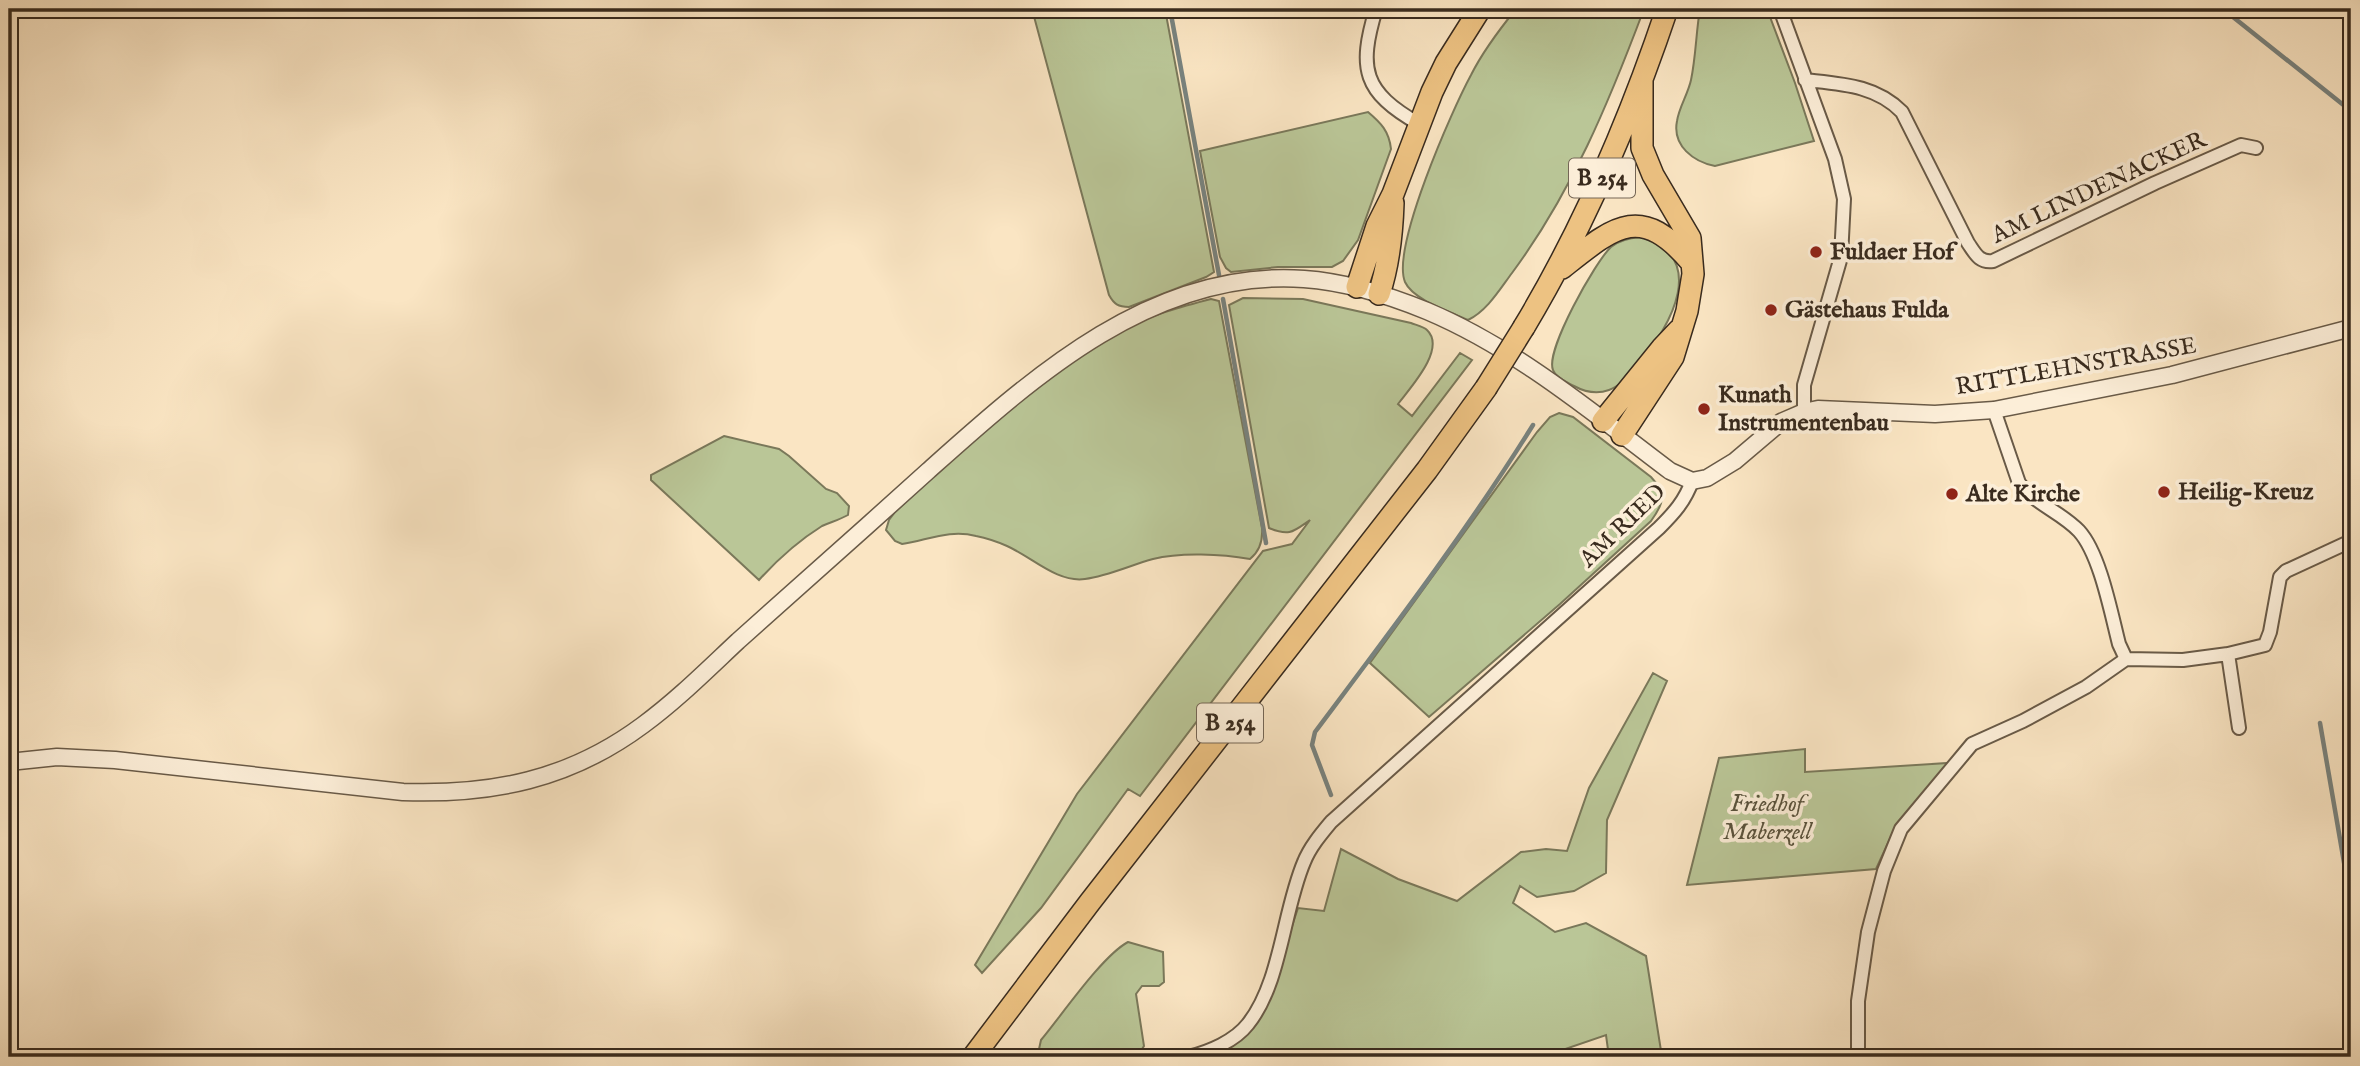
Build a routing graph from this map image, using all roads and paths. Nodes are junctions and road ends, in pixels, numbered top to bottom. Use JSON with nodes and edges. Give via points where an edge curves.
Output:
{"nodes":[{"id":1,"x":1376,"y":9,"type":"edge"},
{"id":2,"x":1480,"y":9,"type":"edge"},
{"id":3,"x":1780,"y":9,"type":"edge"},
{"id":4,"x":1665,"y":12,"type":"edge"},
{"id":5,"x":1642,"y":80,"type":"junction"},
{"id":6,"x":1805,"y":80,"type":"junction"},
{"id":7,"x":1419,"y":124,"type":"junction"},
{"id":8,"x":2256,"y":148,"type":"dead end"},
{"id":9,"x":1394,"y":194,"type":"junction"},
{"id":10,"x":1691,"y":262,"type":"junction"},
{"id":11,"x":1556,"y":274,"type":"junction"},
{"id":12,"x":1357,"y":288,"type":"junction"},
{"id":13,"x":1379,"y":294,"type":"junction"},
{"id":14,"x":2351,"y":328,"type":"edge"},
{"id":15,"x":1681,"y":329,"type":"junction"},
{"id":16,"x":1994,"y":411,"type":"junction"},
{"id":17,"x":1804,"y":412,"type":"junction"},
{"id":18,"x":1603,"y":421,"type":"junction"},
{"id":19,"x":1622,"y":435,"type":"junction"},
{"id":20,"x":1692,"y":481,"type":"junction"},
{"id":21,"x":2351,"y":541,"type":"edge"},
{"id":22,"x":2228,"y":654,"type":"junction"},
{"id":23,"x":2126,"y":659,"type":"junction"},
{"id":24,"x":2239,"y":728,"type":"dead end"},
{"id":25,"x":9,"y":762,"type":"edge"},
{"id":26,"x":973,"y":1057,"type":"edge"},
{"id":27,"x":1188,"y":1057,"type":"edge"},
{"id":28,"x":1858,"y":1057,"type":"edge"}],
"edges":[{"from":1,"to":7,"type":"street","via":[[1366,65],[1371,82],[1380,98]]},
{"from":2,"to":7,"type":"highway","via":[[1446,63]]},
{"from":3,"to":6,"type":"street"},
{"from":4,"to":5,"type":"highway","number":"B 254"},
{"from":5,"to":10,"type":"highway","via":[[1642,148],[1690,238]]},
{"from":5,"to":11,"type":"highway","number":"B 254"},
{"from":6,"to":8,"type":"street","name":"AM LINDENACKER","via":[[1869,90],[1902,112],[1968,243],[1985,261],[2241,145]]},
{"from":6,"to":17,"type":"street","via":[[1835,159],[1844,199],[1841,257],[1804,385]]},
{"from":7,"to":9,"type":"highway"},
{"from":9,"to":12,"type":"highway","via":[[1377,226]]},
{"from":9,"to":13,"type":"highway","via":[[1390,247]]},
{"from":10,"to":11,"type":"highway","via":[[1668,237],[1635,226],[1611,232]]},
{"from":10,"to":15,"type":"highway","via":[[1692,293]]},
{"from":11,"to":26,"type":"highway","number":"B 254","bridge":true,"via":[[1486,388],[1427,470]]},
{"from":12,"to":13,"type":"street"},
{"from":12,"to":25,"type":"street","via":[[1301,279],[1218,286],[1151,308],[1079,347],[1007,401],[642,726],[576,765],[541,778],[477,792],[443,794],[92,758]]},
{"from":13,"to":18,"type":"street","via":[[1483,339],[1529,366]]},
{"from":14,"to":16,"type":"street","name":"RITTLEHNSTRASSE","via":[[2172,375]]},
{"from":15,"to":18,"type":"highway"},
{"from":15,"to":19,"type":"highway","via":[[1673,358]]},
{"from":16,"to":17,"type":"street","name":"RITTLEHNSTRASSE","via":[[1914,414],[1835,408]]},
{"from":16,"to":23,"type":"street","via":[[2019,483],[2078,530],[2091,549]]},
{"from":17,"to":20,"type":"street","name":"AM RIED","via":[[1781,422],[1735,461],[1707,478]]},
{"from":18,"to":19,"type":"street"},
{"from":19,"to":20,"type":"street","via":[[1670,471]]},
{"from":20,"to":27,"type":"street","name":"AM RIED","via":[[1687,496],[1659,528],[1331,822],[1304,860],[1260,1007],[1247,1026],[1215,1048]]},
{"from":21,"to":22,"type":"street","via":[[2283,573],[2265,645]]},
{"from":22,"to":23,"type":"street","via":[[2178,661]]},
{"from":22,"to":24,"type":"street"},
{"from":23,"to":28,"type":"street","via":[[2086,687],[1972,744],[1901,829],[1868,932],[1858,1001]]}]}
